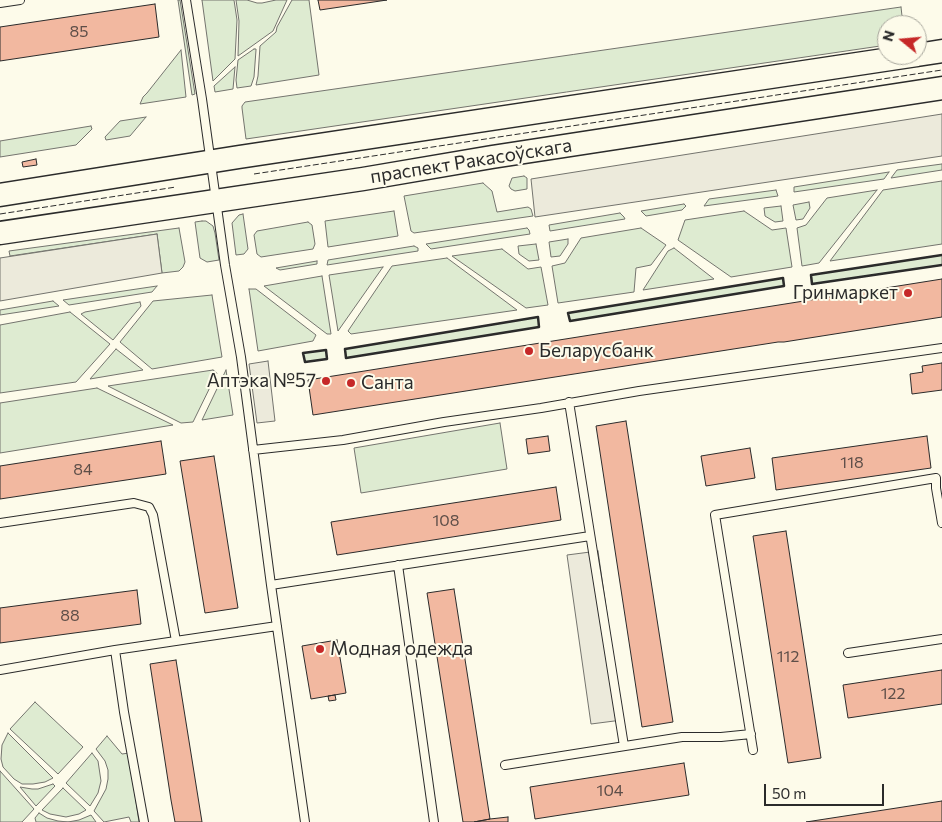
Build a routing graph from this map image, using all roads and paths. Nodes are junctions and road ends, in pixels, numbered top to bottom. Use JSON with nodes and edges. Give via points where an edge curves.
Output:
{"nodes":[{"id":1,"x":20,"y":0,"type":"edge"},
{"id":2,"x":186,"y":0,"type":"edge"},
{"id":3,"x":0,"y":3,"type":"edge"},
{"id":4,"x":942,"y":51,"type":"edge"},
{"id":5,"x":927,"y":53,"type":"edge"},
{"id":6,"x":877,"y":61,"type":"edge"},
{"id":7,"x":942,"y":88,"type":"edge"},
{"id":8,"x":211,"y":162,"type":"junction"},
{"id":9,"x":0,"y":195,"type":"edge"},
{"id":10,"x":216,"y":200,"type":"junction"},
{"id":11,"x":0,"y":233,"type":"edge"},
{"id":12,"x":942,"y":348,"type":"edge"},
{"id":13,"x":569,"y":402,"type":"junction"},
{"id":14,"x":253,"y":450,"type":"junction"},
{"id":15,"x":0,"y":523,"type":"edge"},
{"id":16,"x":942,"y":523,"type":"edge"},
{"id":17,"x":590,"y":536,"type":"junction"},
{"id":18,"x":398,"y":565,"type":"junction"},
{"id":19,"x":271,"y":585,"type":"junction"},
{"id":20,"x":277,"y":626,"type":"junction"},
{"id":21,"x":942,"y":639,"type":"edge"},
{"id":22,"x":176,"y":641,"type":"junction"},
{"id":23,"x":114,"y":650,"type":"junction"},
{"id":24,"x":848,"y":653,"type":"dead end"},
{"id":25,"x":0,"y":670,"type":"edge"},
{"id":26,"x":751,"y":734,"type":"junction"},
{"id":27,"x":624,"y":746,"type":"junction"},
{"id":28,"x":753,"y":750,"type":"dead end"},
{"id":29,"x":505,"y":766,"type":"dead end"},
{"id":30,"x":144,"y":822,"type":"edge"},
{"id":31,"x":305,"y":822,"type":"edge"},
{"id":32,"x":434,"y":822,"type":"edge"}],
"edges":[{"from":1,"to":3,"type":"lane"},
{"from":2,"to":8,"type":"lane"},
{"from":4,"to":5,"type":"main road","name":"праспект Ракасоўскага"},
{"from":6,"to":8,"type":"main road","name":"праспект Ракасоўскага"},
{"from":7,"to":10,"type":"main road","name":"праспект Ракасоўскага"},
{"from":8,"to":9,"type":"main road","name":"праспект Ракасоўскага"},
{"from":8,"to":10,"type":"lane"},
{"from":10,"to":11,"type":"main road","name":"праспект Ракасоўскага"},
{"from":10,"to":14,"type":"lane"},
{"from":12,"to":13,"type":"lane"},
{"from":13,"to":14,"type":"lane","via":[[343,440]]},
{"from":13,"to":17,"type":"lane"},
{"from":14,"to":19,"type":"lane"},
{"from":15,"to":22,"type":"lane","via":[[134,503],[149,507]]},
{"from":16,"to":26,"type":"lane","via":[[936,478],[715,515]]},
{"from":17,"to":18,"type":"lane"},
{"from":17,"to":27,"type":"lane"},
{"from":18,"to":19,"type":"lane"},
{"from":18,"to":32,"type":"lane"},
{"from":19,"to":20,"type":"lane"},
{"from":20,"to":22,"type":"lane"},
{"from":20,"to":31,"type":"lane"},
{"from":21,"to":24,"type":"lane"},
{"from":22,"to":23,"type":"lane"},
{"from":23,"to":25,"type":"lane"},
{"from":23,"to":30,"type":"lane"},
{"from":26,"to":27,"type":"lane","via":[[682,737]]},
{"from":26,"to":28,"type":"lane"},
{"from":27,"to":29,"type":"lane"}]}
